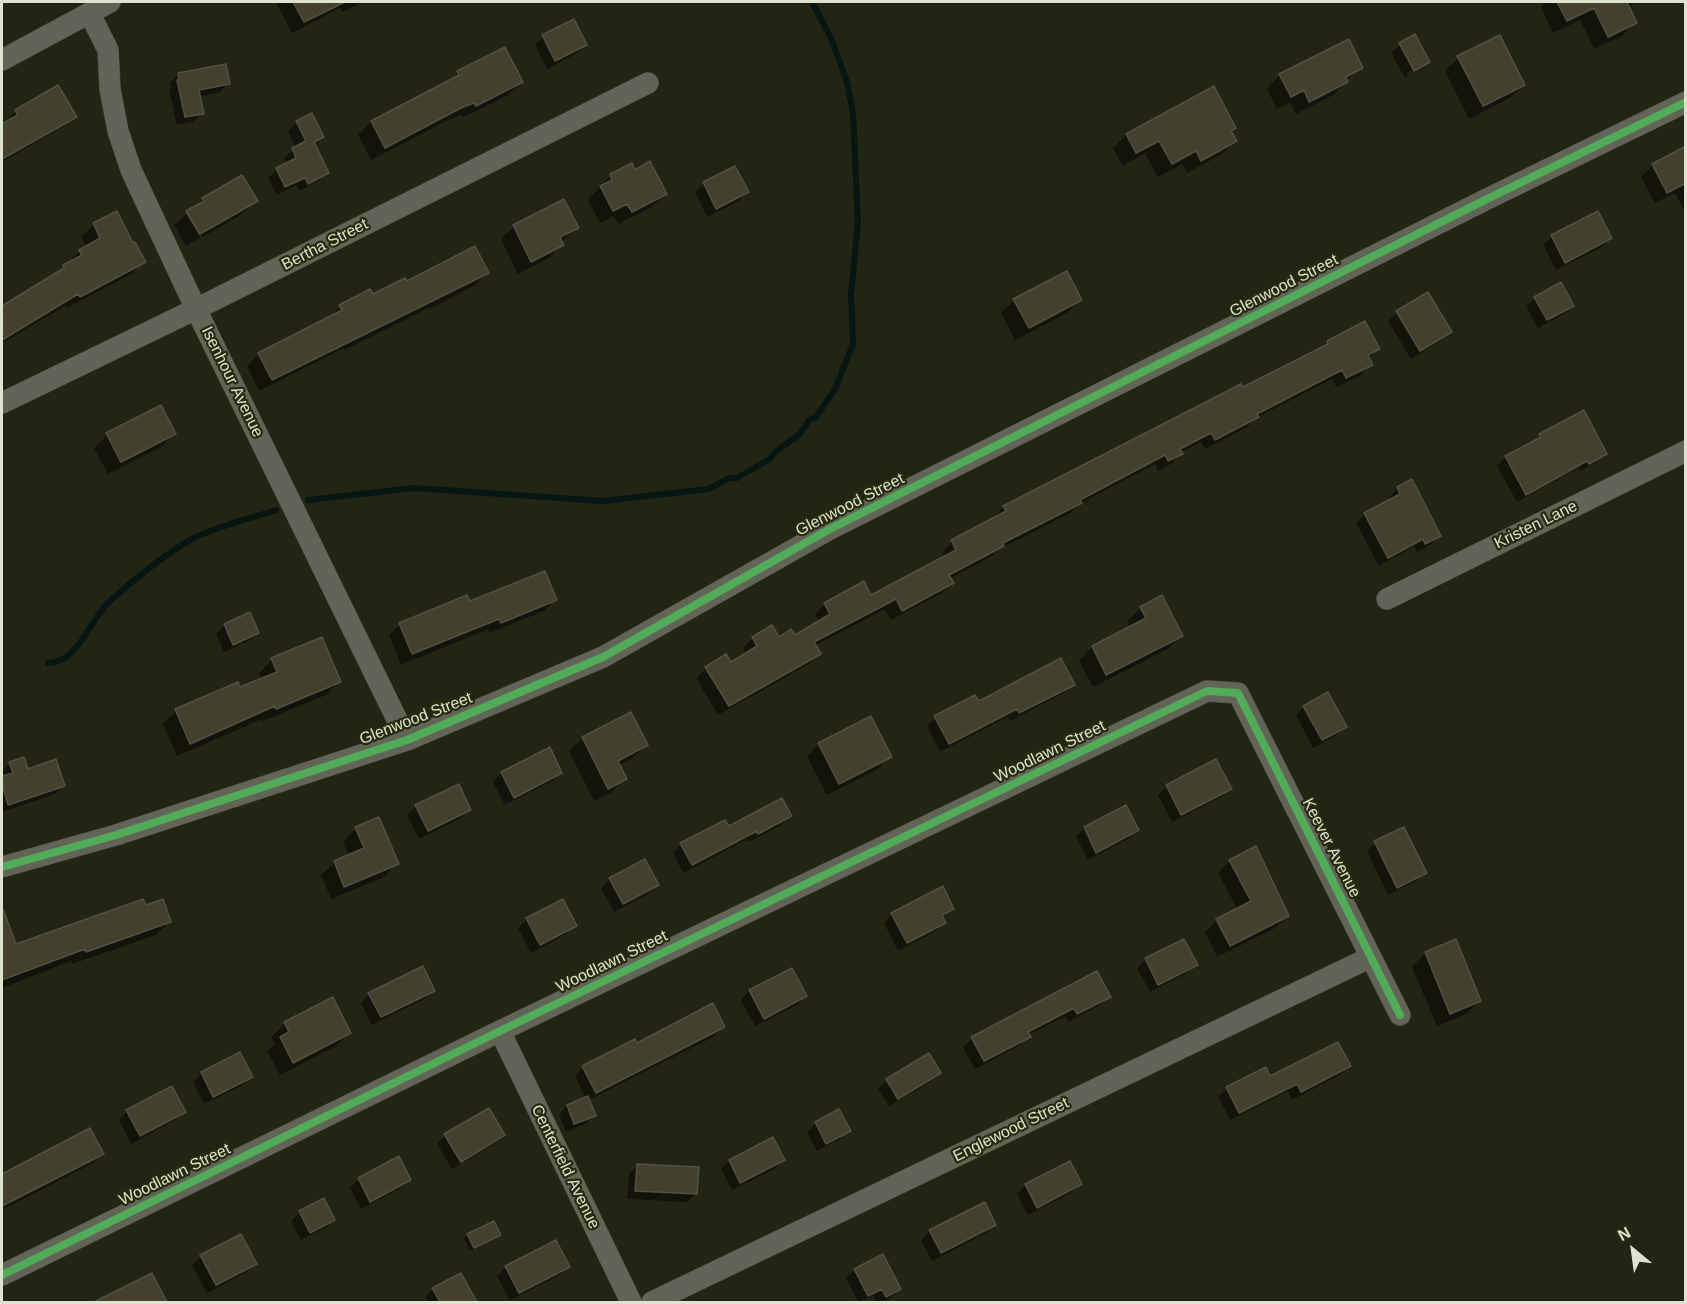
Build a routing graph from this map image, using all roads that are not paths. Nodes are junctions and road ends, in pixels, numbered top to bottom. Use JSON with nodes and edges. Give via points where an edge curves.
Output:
{"nodes":[{"id":1,"x":110,"y":2,"type":"edge"},
{"id":2,"x":90,"y":14,"type":"junction"},
{"id":3,"x":2,"y":60,"type":"edge"},
{"id":4,"x":648,"y":83,"type":"dead end"},
{"id":5,"x":1686,"y":102,"type":"edge"},
{"id":6,"x":196,"y":309,"type":"junction"},
{"id":7,"x":2,"y":403,"type":"edge"},
{"id":8,"x":1686,"y":451,"type":"edge"},
{"id":9,"x":1387,"y":599,"type":"dead end"},
{"id":10,"x":1239,"y":693,"type":"joint"},
{"id":11,"x":407,"y":741,"type":"junction"},
{"id":12,"x":2,"y":867,"type":"edge"},
{"id":13,"x":1371,"y":957,"type":"junction"},
{"id":14,"x":1400,"y":1015,"type":"dead end"},
{"id":15,"x":500,"y":1031,"type":"junction"},
{"id":16,"x":2,"y":1275,"type":"edge"},
{"id":17,"x":631,"y":1302,"type":"edge"},
{"id":18,"x":652,"y":1302,"type":"edge"}],
"edges":[{"from":1,"to":2,"type":"street"},
{"from":2,"to":3,"type":"street"},
{"from":2,"to":6,"type":"street","name":"Isenhour Avenue","via":[[108,50],[110,90],[131,170]]},
{"from":4,"to":6,"type":"street","name":"Bertha Street"},
{"from":5,"to":11,"type":"street","name":"Glenwood Street","via":[[830,529],[603,657]]},
{"from":6,"to":7,"type":"street","name":"Bertha Street"},
{"from":6,"to":11,"type":"street","name":"Isenhour Avenue"},
{"from":8,"to":9,"type":"street","name":"Kristen Lane"},
{"from":10,"to":13,"type":"street","name":"Keever Avenue"},
{"from":10,"to":15,"type":"street","name":"Woodlawn Street","via":[[1207,691]]},
{"from":11,"to":12,"type":"street","name":"Glenwood Street","via":[[116,835]]},
{"from":13,"to":14,"type":"street","name":"Keever Avenue"},
{"from":13,"to":18,"type":"street","name":"Englewood Street"},
{"from":15,"to":16,"type":"street","name":"Woodlawn Street"},
{"from":15,"to":17,"type":"street","name":"Centerfield Avenue"}]}
